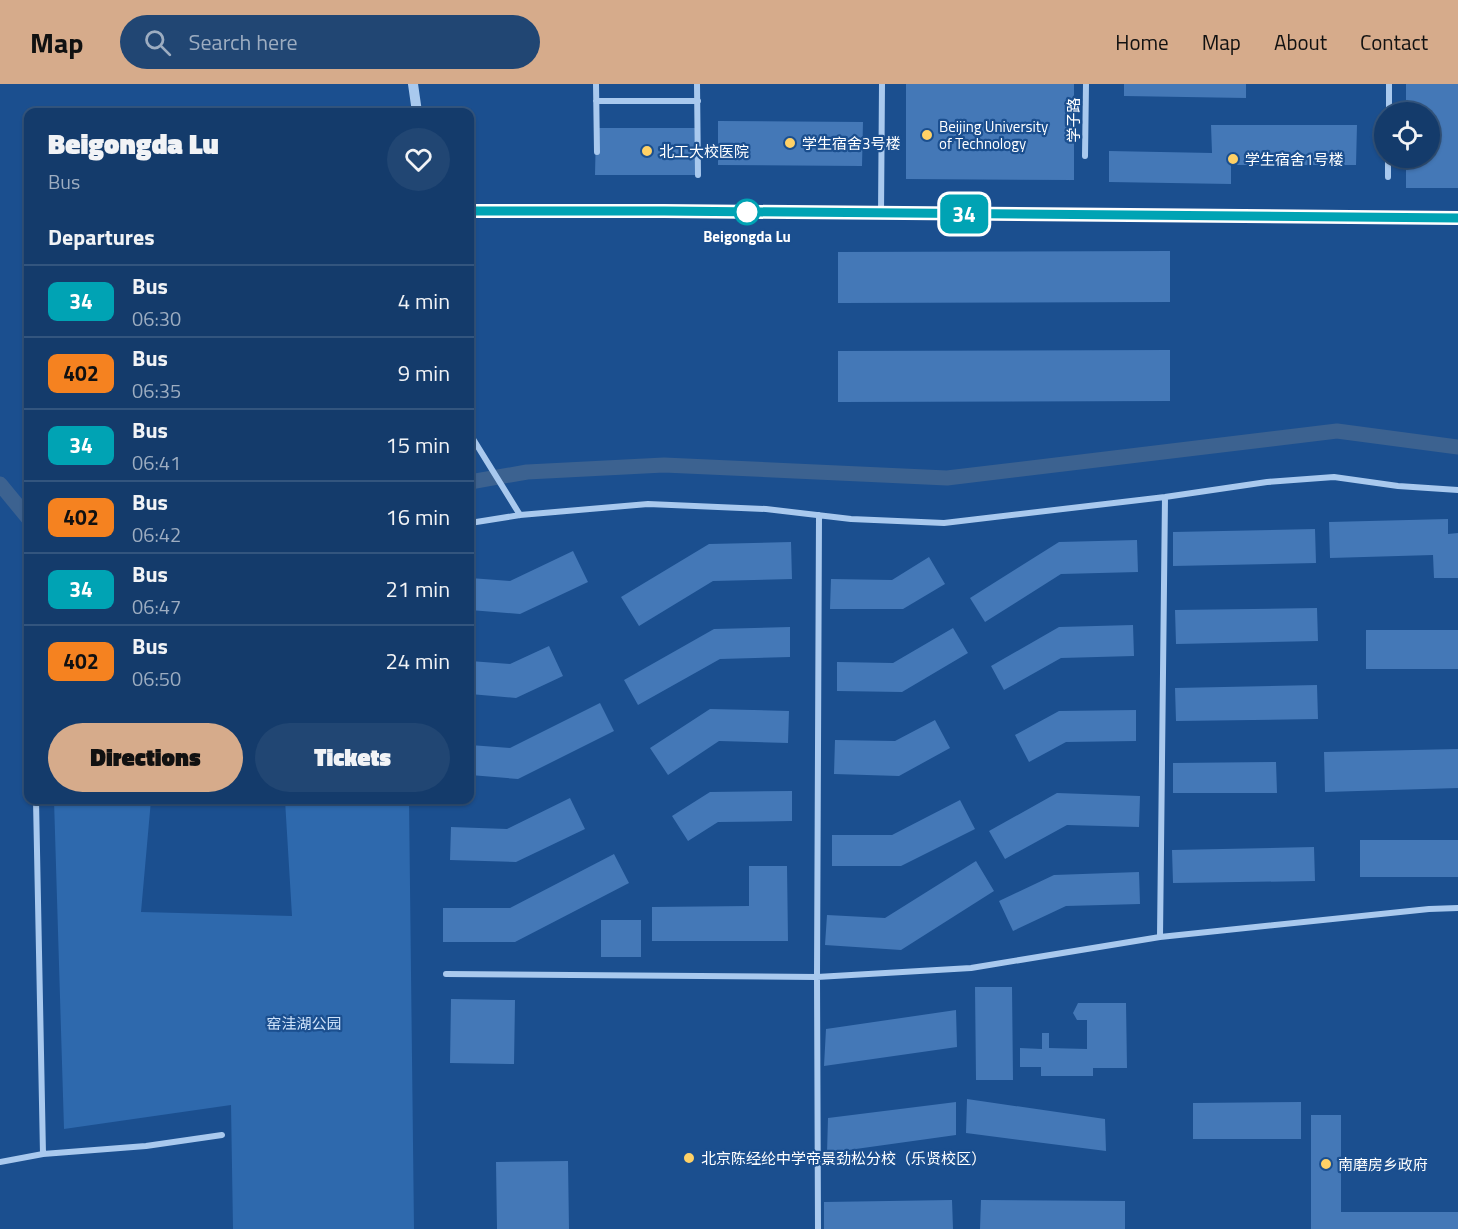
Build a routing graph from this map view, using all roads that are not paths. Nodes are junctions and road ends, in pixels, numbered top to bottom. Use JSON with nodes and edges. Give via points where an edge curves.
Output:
{"nodes":[{"id":1,"x":414,"y":84,"type":"edge"},
{"id":2,"x":596,"y":84,"type":"edge"},
{"id":3,"x":697,"y":84,"type":"edge"},
{"id":4,"x":882,"y":84,"type":"edge"},
{"id":5,"x":1086,"y":84,"type":"edge"},
{"id":6,"x":1389,"y":84,"type":"edge"},
{"id":7,"x":596,"y":101,"type":"junction"},
{"id":8,"x":698,"y":101,"type":"junction"},
{"id":9,"x":1389,"y":102,"type":"edge"},
{"id":10,"x":417,"y":108,"type":"edge"},
{"id":11,"x":597,"y":152,"type":"dead end"},
{"id":12,"x":1085,"y":156,"type":"dead end"},
{"id":13,"x":1388,"y":168,"type":"edge"},
{"id":14,"x":698,"y":175,"type":"dead end"},
{"id":15,"x":1388,"y":177,"type":"dead end"},
{"id":16,"x":474,"y":211,"type":"edge"},
{"id":17,"x":881,"y":214,"type":"junction"},
{"id":18,"x":1458,"y":218,"type":"edge"},
{"id":19,"x":474,"y":440,"type":"edge"},
{"id":20,"x":1458,"y":490,"type":"edge"},
{"id":21,"x":1165,"y":497,"type":"junction"},
{"id":22,"x":520,"y":515,"type":"junction"},
{"id":23,"x":819,"y":515,"type":"junction"},
{"id":24,"x":474,"y":522,"type":"edge"},
{"id":25,"x":36,"y":804,"type":"edge"},
{"id":26,"x":1458,"y":908,"type":"edge"},
{"id":27,"x":1160,"y":937,"type":"junction"},
{"id":28,"x":446,"y":974,"type":"dead end"},
{"id":29,"x":817,"y":977,"type":"junction"},
{"id":30,"x":222,"y":1135,"type":"dead end"},
{"id":31,"x":43,"y":1154,"type":"junction"},
{"id":32,"x":0,"y":1162,"type":"edge"},
{"id":33,"x":818,"y":1229,"type":"edge"}],
"edges":[{"from":1,"to":10,"type":"street"},
{"from":2,"to":7,"type":"street"},
{"from":3,"to":8,"type":"street"},
{"from":4,"to":17,"type":"street"},
{"from":5,"to":12,"type":"street","name":"学子路"},
{"from":6,"to":9,"type":"street"},
{"from":7,"to":8,"type":"street"},
{"from":7,"to":11,"type":"street"},
{"from":8,"to":14,"type":"street"},
{"from":13,"to":15,"type":"street"},
{"from":16,"to":17,"type":"street"},
{"from":17,"to":18,"type":"street"},
{"from":19,"to":22,"type":"street"},
{"from":20,"to":21,"type":"street","via":[[1334,477]]},
{"from":21,"to":23,"type":"street","via":[[944,523]]},
{"from":21,"to":27,"type":"street"},
{"from":22,"to":23,"type":"street","via":[[648,504]]},
{"from":22,"to":24,"type":"street"},
{"from":23,"to":29,"type":"street"},
{"from":25,"to":31,"type":"street"},
{"from":26,"to":27,"type":"street"},
{"from":27,"to":29,"type":"street","via":[[971,968]]},
{"from":28,"to":29,"type":"street"},
{"from":29,"to":33,"type":"street"},
{"from":30,"to":31,"type":"street"},
{"from":31,"to":32,"type":"street"}]}
